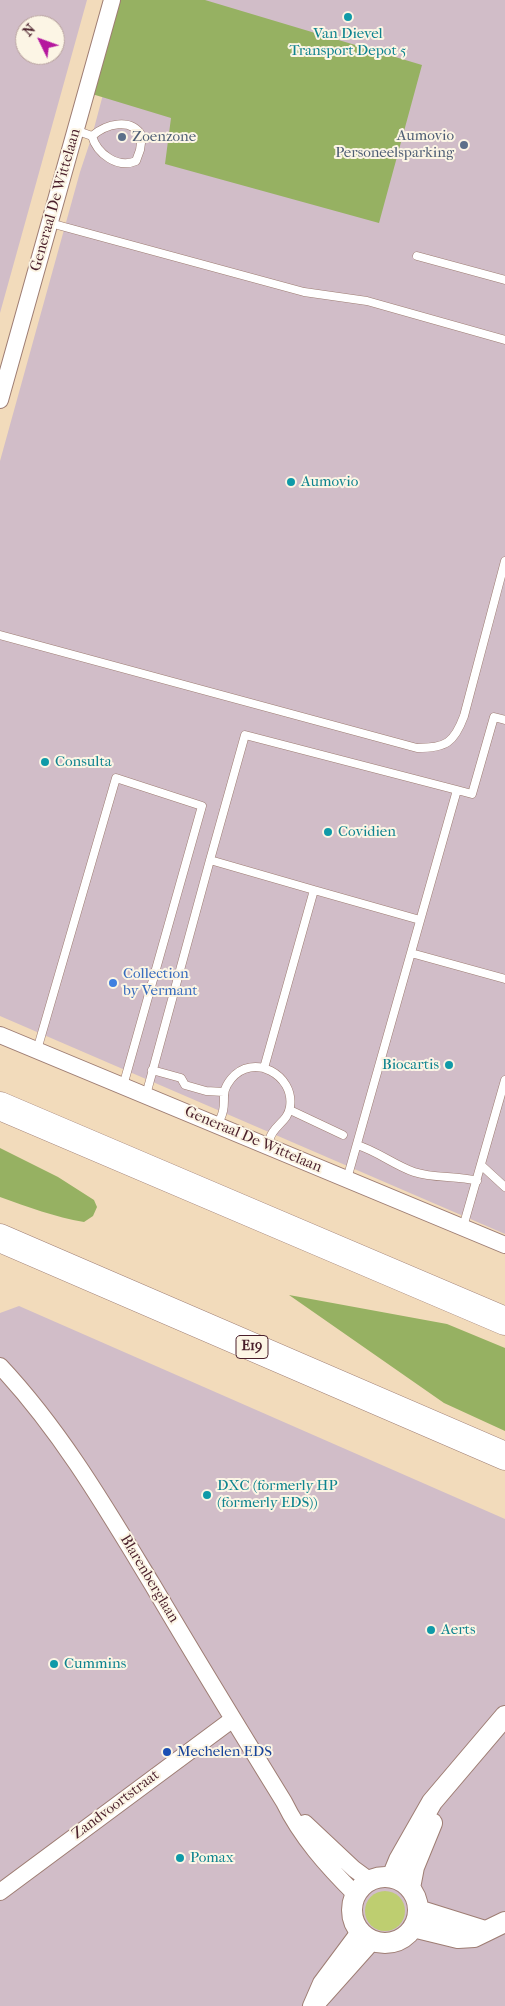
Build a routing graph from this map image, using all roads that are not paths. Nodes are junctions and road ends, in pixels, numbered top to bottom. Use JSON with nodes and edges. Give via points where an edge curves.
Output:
{"nodes":[{"id":1,"x":112,"y":0,"type":"edge"},
{"id":2,"x":75,"y":130,"type":"junction"},
{"id":3,"x":92,"y":136,"type":"junction"},
{"id":4,"x":50,"y":223,"type":"junction"},
{"id":5,"x":417,"y":256,"type":"dead end"},
{"id":6,"x":505,"y":280,"type":"edge"},
{"id":7,"x":505,"y":340,"type":"edge"},
{"id":8,"x":0,"y":400,"type":"edge"},
{"id":9,"x":505,"y":560,"type":"edge"},
{"id":10,"x":0,"y":635,"type":"edge"},
{"id":11,"x":505,"y":720,"type":"edge"},
{"id":12,"x":457,"y":790,"type":"junction"},
{"id":13,"x":210,"y":860,"type":"junction"},
{"id":14,"x":314,"y":890,"type":"junction"},
{"id":15,"x":420,"y":920,"type":"junction"},
{"id":16,"x":411,"y":953,"type":"junction"},
{"id":17,"x":505,"y":979,"type":"edge"},
{"id":18,"x":0,"y":1035,"type":"edge"},
{"id":19,"x":37,"y":1050,"type":"junction"},
{"id":20,"x":264,"y":1068,"type":"junction"},
{"id":21,"x":152,"y":1070,"type":"junction"},
{"id":22,"x":505,"y":1080,"type":"edge"},
{"id":23,"x":124,"y":1086,"type":"junction"},
{"id":24,"x":224,"y":1092,"type":"junction"},
{"id":25,"x":146,"y":1095,"type":"junction"},
{"id":26,"x":0,"y":1106,"type":"edge"},
{"id":27,"x":290,"y":1110,"type":"junction"},
{"id":28,"x":218,"y":1125,"type":"junction"},
{"id":29,"x":343,"y":1135,"type":"dead end"},
{"id":30,"x":357,"y":1145,"type":"junction"},
{"id":31,"x":267,"y":1146,"type":"junction"},
{"id":32,"x":481,"y":1165,"type":"junction"},
{"id":33,"x":347,"y":1179,"type":"junction"},
{"id":34,"x":477,"y":1180,"type":"junction"},
{"id":35,"x":505,"y":1187,"type":"edge"},
{"id":36,"x":463,"y":1227,"type":"junction"},
{"id":37,"x":0,"y":1238,"type":"edge"},
{"id":38,"x":505,"y":1244,"type":"edge"},
{"id":39,"x":505,"y":1321,"type":"edge"},
{"id":40,"x":0,"y":1366,"type":"edge"},
{"id":41,"x":505,"y":1456,"type":"edge"},
{"id":42,"x":505,"y":1716,"type":"edge"},
{"id":43,"x":233,"y":1719,"type":"junction"},
{"id":44,"x":452,"y":1778,"type":"junction"},
{"id":45,"x":392,"y":1877,"type":"junction"},
{"id":46,"x":362,"y":1887,"type":"junction"},
{"id":47,"x":410,"y":1888,"type":"junction"},
{"id":48,"x":0,"y":1892,"type":"edge"},
{"id":49,"x":416,"y":1919,"type":"junction"},
{"id":50,"x":505,"y":1922,"type":"edge"},
{"id":51,"x":366,"y":1937,"type":"junction"},
{"id":52,"x":313,"y":2006,"type":"edge"}],
"edges":[{"from":1,"to":2,"type":"street","name":"Generaal De Wittelaan"},
{"from":2,"to":3,"type":"lane"},
{"from":2,"to":4,"type":"street","name":"Generaal De Wittelaan"},
{"from":3,"to":3,"type":"lane","via":[[107,158],[129,164],[136,161],[142,136],[128,124],[121,123]]},
{"from":4,"to":7,"type":"lane","via":[[304,292],[367,301]]},
{"from":4,"to":8,"type":"street","name":"Generaal De Wittelaan"},
{"from":5,"to":6,"type":"lane"},
{"from":9,"to":10,"type":"lane","via":[[464,716],[457,734],[447,744],[432,748],[418,748]]},
{"from":11,"to":12,"type":"lane","via":[[494,717],[472,794]]},
{"from":12,"to":13,"type":"lane","via":[[245,735]]},
{"from":12,"to":15,"type":"lane"},
{"from":13,"to":14,"type":"lane"},
{"from":13,"to":21,"type":"lane"},
{"from":14,"to":15,"type":"lane"},
{"from":14,"to":20,"type":"lane"},
{"from":15,"to":16,"type":"lane"},
{"from":16,"to":17,"type":"lane"},
{"from":16,"to":30,"type":"lane"},
{"from":18,"to":19,"type":"street","name":"Generaal De Wittelaan"},
{"from":19,"to":23,"type":"street","name":"Generaal De Wittelaan"},
{"from":19,"to":23,"type":"lane","via":[[116,778],[202,806]]},
{"from":20,"to":24,"type":"lane","via":[[247,1068],[239,1072],[232,1077]]},
{"from":20,"to":27,"type":"lane","via":[[273,1071],[286,1084]]},
{"from":21,"to":24,"type":"lane","via":[[181,1078],[186,1085]]},
{"from":21,"to":25,"type":"lane"},
{"from":22,"to":32,"type":"lane"},
{"from":23,"to":25,"type":"street","name":"Generaal De Wittelaan"},
{"from":24,"to":28,"type":"lane","via":[[224,1110]]},
{"from":25,"to":28,"type":"street","name":"Generaal De Wittelaan"},
{"from":26,"to":39,"type":"highway"},
{"from":27,"to":29,"type":"lane"},
{"from":27,"to":31,"type":"lane","via":[[274,1130]]},
{"from":28,"to":31,"type":"street","name":"Generaal De Wittelaan"},
{"from":30,"to":33,"type":"lane"},
{"from":30,"to":34,"type":"lane","via":[[414,1172]]},
{"from":31,"to":33,"type":"street","name":"Generaal De Wittelaan"},
{"from":32,"to":34,"type":"lane"},
{"from":32,"to":35,"type":"lane"},
{"from":33,"to":36,"type":"street","name":"Generaal De Wittelaan"},
{"from":34,"to":36,"type":"lane"},
{"from":36,"to":38,"type":"street","name":"Generaal De Wittelaan"},
{"from":37,"to":41,"type":"highway","number":"E19"},
{"from":40,"to":43,"type":"street","name":"Blarenberglaan","via":[[65,1446],[103,1503]]},
{"from":42,"to":44,"type":"street"},
{"from":43,"to":46,"type":"street","name":"Blarenberglaan","via":[[284,1802],[354,1869]]},
{"from":43,"to":48,"type":"street","name":"Zandvoortstraat"},
{"from":44,"to":45,"type":"street","via":[[432,1802]]},
{"from":44,"to":47,"type":"street","via":[[414,1867]]},
{"from":45,"to":46,"type":"street","via":[[380,1876]]},
{"from":45,"to":47,"type":"street"},
{"from":46,"to":51,"type":"street","via":[[352,1903],[351,1913],[354,1923]]},
{"from":47,"to":49,"type":"street","via":[[416,1898]]},
{"from":49,"to":50,"type":"street","via":[[458,1938],[474,1937]]},
{"from":49,"to":51,"type":"street","via":[[400,1940],[382,1943]]},
{"from":51,"to":52,"type":"street"}]}
